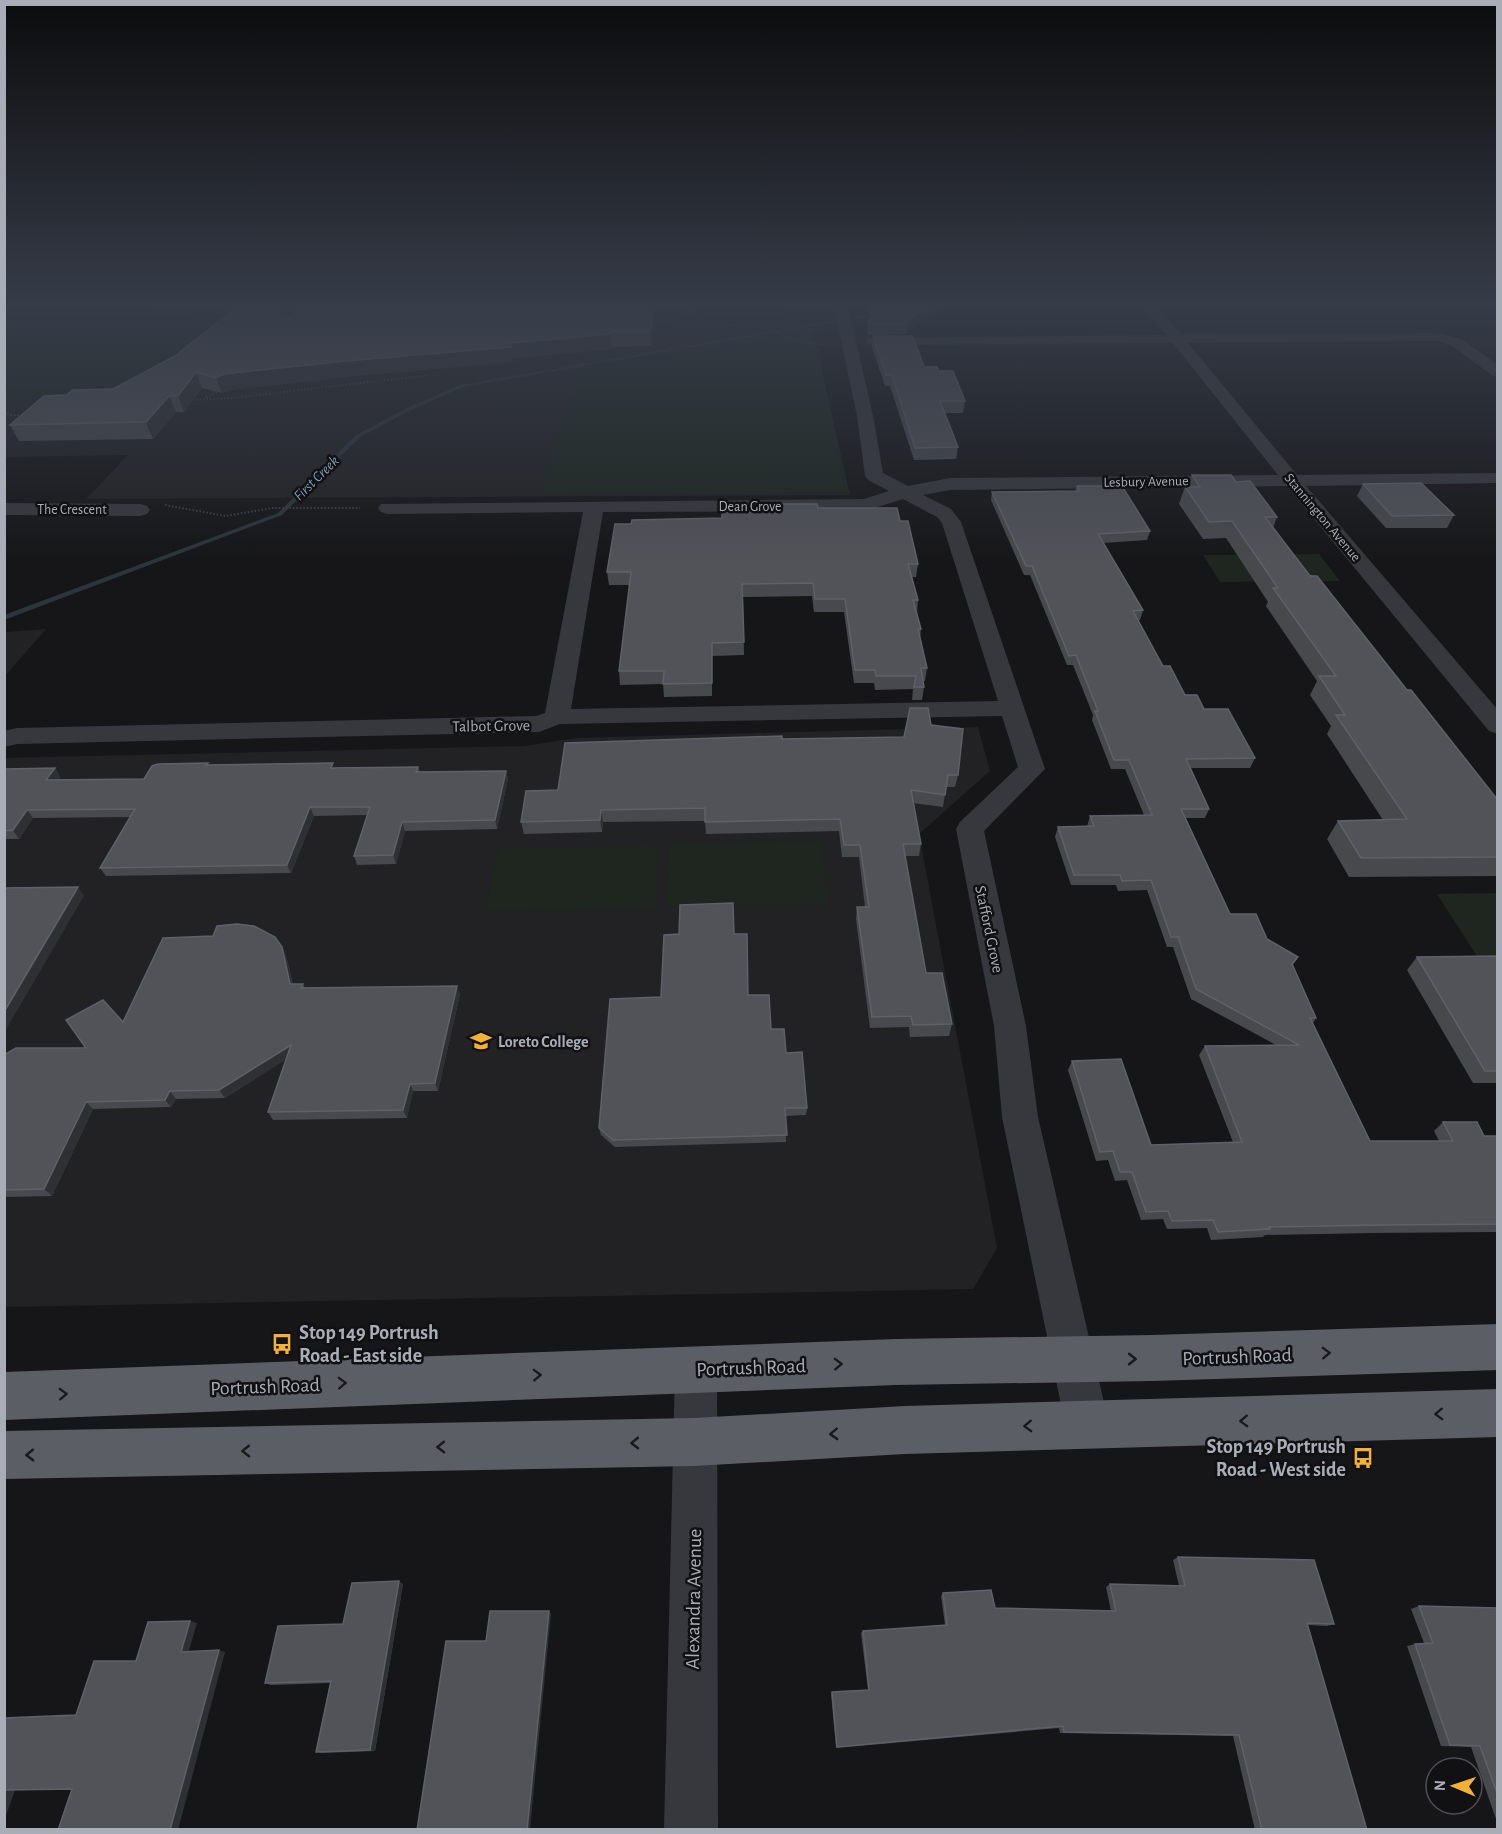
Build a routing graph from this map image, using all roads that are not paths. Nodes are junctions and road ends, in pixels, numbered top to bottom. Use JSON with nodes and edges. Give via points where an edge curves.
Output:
{"nodes":[{"id":1,"x":858,"y":392,"type":"edge"},
{"id":2,"x":1220,"y":392,"type":"edge"},
{"id":3,"x":1497,"y":478,"type":"edge"},
{"id":4,"x":1291,"y":479,"type":"junction"},
{"id":5,"x":903,"y":493,"type":"junction"},
{"id":6,"x":594,"y":507,"type":"junction"},
{"id":7,"x":388,"y":508,"type":"road end"},
{"id":8,"x":4,"y":509,"type":"edge"},
{"id":9,"x":140,"y":510,"type":"road end"},
{"id":10,"x":1013,"y":708,"type":"junction"},
{"id":11,"x":557,"y":717,"type":"junction"},
{"id":12,"x":1497,"y":726,"type":"edge"},
{"id":13,"x":11,"y":737,"type":"edge"},
{"id":14,"x":1497,"y":1347,"type":"edge"},
{"id":15,"x":1073,"y":1359,"type":"junction"},
{"id":16,"x":696,"y":1369,"type":"junction"},
{"id":17,"x":4,"y":1396,"type":"edge"},
{"id":18,"x":1497,"y":1413,"type":"edge"},
{"id":19,"x":1087,"y":1424,"type":"junction"},
{"id":20,"x":694,"y":1442,"type":"junction"},
{"id":21,"x":4,"y":1455,"type":"edge"},
{"id":22,"x":691,"y":1830,"type":"edge"}],
"edges":[{"from":1,"to":5,"type":"street","name":"Stafford Grove","via":[[874,476]]},
{"from":2,"to":4,"type":"street","name":"Stannington Avenue"},
{"from":3,"to":4,"type":"street","name":"Lesbury Avenue"},
{"from":4,"to":5,"type":"street","name":"Lesbury Avenue","via":[[950,484]]},
{"from":4,"to":12,"type":"street","name":"Stannington Avenue"},
{"from":5,"to":6,"type":"street","name":"Dean Grove","via":[[865,505]]},
{"from":5,"to":10,"type":"street","name":"Stafford Grove","via":[[944,513],[951,522]]},
{"from":6,"to":7,"type":"street","name":"Dean Grove"},
{"from":6,"to":11,"type":"street"},
{"from":8,"to":9,"type":"street","name":"The Crescent"},
{"from":10,"to":11,"type":"street","name":"Talbot Grove"},
{"from":10,"to":15,"type":"street","name":"Stafford Grove","via":[[1032,769],[970,829],[1010,1026],[1020,1117]]},
{"from":11,"to":13,"type":"street","name":"Talbot Grove","via":[[539,724]]},
{"from":15,"to":14,"type":"highway","name":"Portrush Road","one_way":true},
{"from":16,"to":15,"type":"highway","name":"Portrush Road","one_way":true},
{"from":15,"to":19,"type":"street","name":"Stafford Grove"},
{"from":17,"to":16,"type":"highway","name":"Portrush Road","one_way":true},
{"from":16,"to":20,"type":"street","name":"Alexandra Avenue"},
{"from":18,"to":19,"type":"highway","one_way":true},
{"from":19,"to":20,"type":"highway","one_way":true},
{"from":20,"to":21,"type":"highway","one_way":true},
{"from":20,"to":22,"type":"street","name":"Alexandra Avenue"}]}
